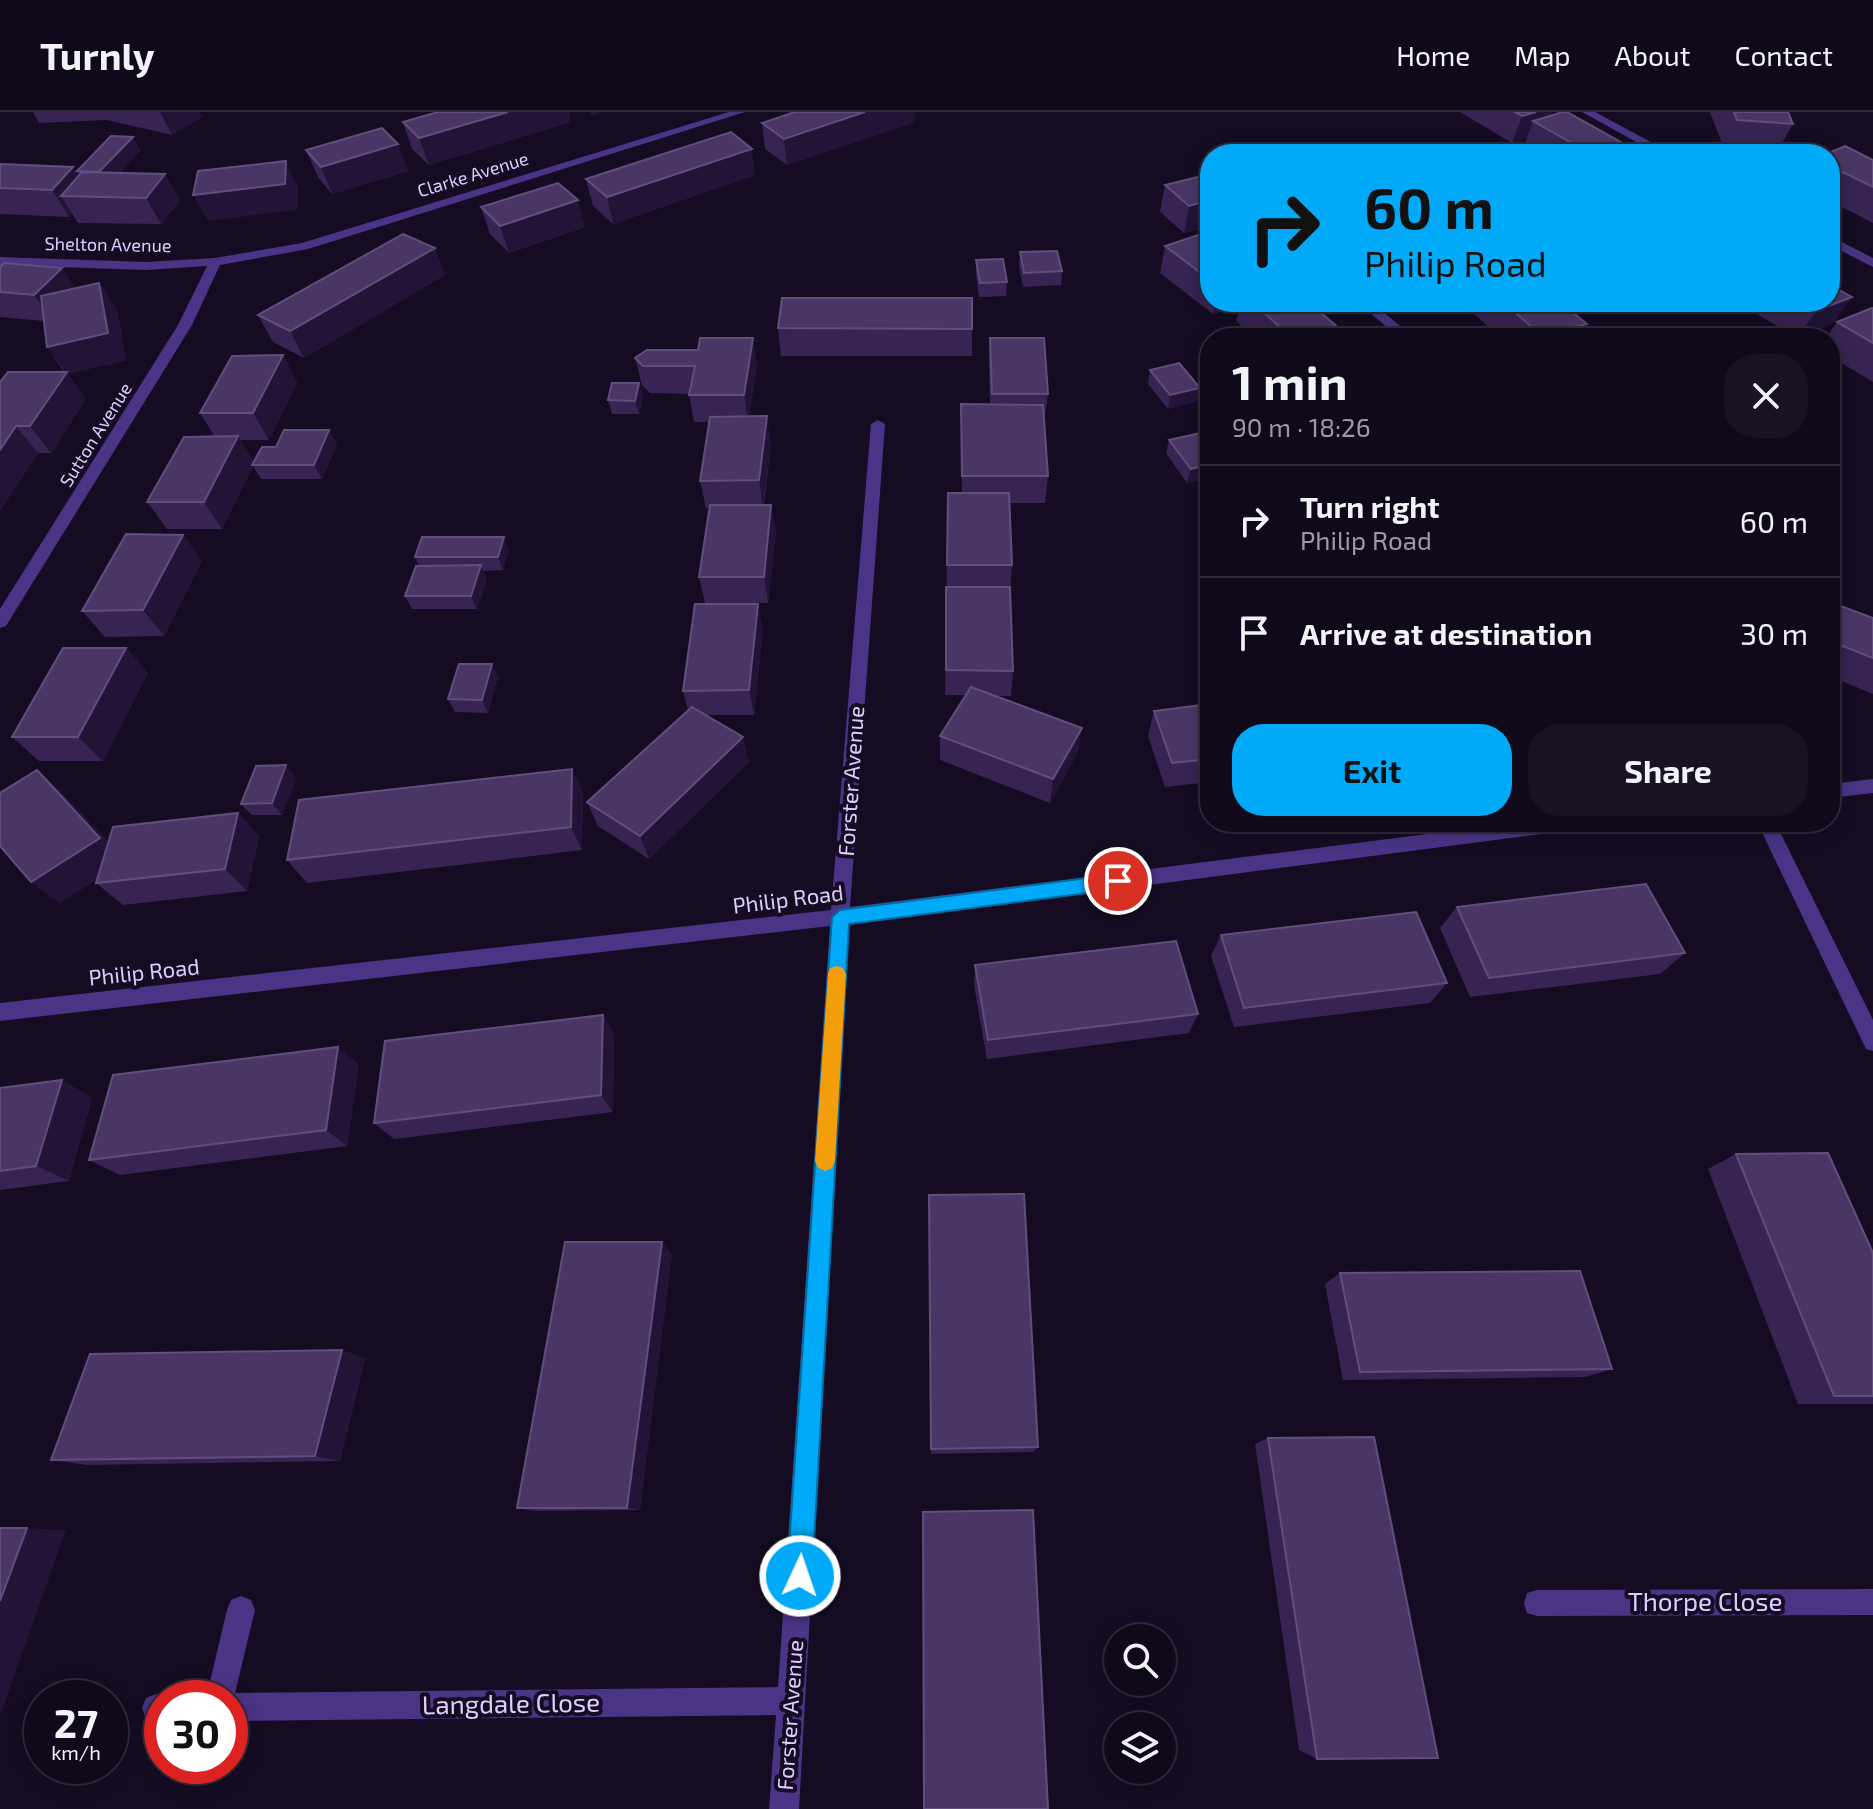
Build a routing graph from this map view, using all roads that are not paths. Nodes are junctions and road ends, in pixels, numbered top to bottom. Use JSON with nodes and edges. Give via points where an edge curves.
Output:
{"nodes":[{"id":1,"x":740,"y":112,"type":"edge"},
{"id":2,"x":1587,"y":112,"type":"edge"},
{"id":3,"x":1648,"y":144,"type":"edge"},
{"id":4,"x":1840,"y":245,"type":"edge"},
{"id":5,"x":0,"y":261,"type":"edge"},
{"id":6,"x":215,"y":262,"type":"junction"},
{"id":7,"x":1873,"y":263,"type":"edge"},
{"id":8,"x":1376,"y":312,"type":"edge"},
{"id":9,"x":1396,"y":328,"type":"edge"},
{"id":10,"x":878,"y":424,"type":"dead end"},
{"id":11,"x":0,"y":622,"type":"edge"},
{"id":12,"x":1873,"y":786,"type":"edge"},
{"id":13,"x":1840,"y":790,"type":"edge"},
{"id":14,"x":1502,"y":832,"type":"edge"},
{"id":15,"x":1771,"y":832,"type":"edge"},
{"id":16,"x":840,"y":917,"type":"junction"},
{"id":17,"x":0,"y":1012,"type":"edge"},
{"id":18,"x":1873,"y":1042,"type":"edge"},
{"id":19,"x":1873,"y":1602,"type":"edge"},
{"id":20,"x":1537,"y":1603,"type":"dead end"},
{"id":21,"x":241,"y":1610,"type":"dead end"},
{"id":22,"x":224,"y":1680,"type":"edge"},
{"id":23,"x":792,"y":1701,"type":"junction"},
{"id":24,"x":248,"y":1707,"type":"edge"},
{"id":25,"x":784,"y":1809,"type":"edge"}],
"edges":[{"from":1,"to":6,"type":"street","name":"Clarke Avenue","via":[[304,246]]},
{"from":2,"to":3,"type":"street"},
{"from":4,"to":7,"type":"street"},
{"from":5,"to":6,"type":"street","name":"Shelton Avenue","via":[[146,266]]},
{"from":6,"to":11,"type":"street","name":"Sutton Avenue","via":[[185,325]]},
{"from":8,"to":9,"type":"street"},
{"from":10,"to":16,"type":"street","name":"Forster Avenue"},
{"from":12,"to":13,"type":"street"},
{"from":14,"to":16,"type":"street","name":"Philip Road"},
{"from":15,"to":18,"type":"street"},
{"from":16,"to":17,"type":"street","name":"Philip Road"},
{"from":16,"to":23,"type":"street","name":"Forster Avenue"},
{"from":19,"to":20,"type":"street","name":"Thorpe Close"},
{"from":21,"to":22,"type":"street"},
{"from":23,"to":24,"type":"street","name":"Langdale Close"},
{"from":23,"to":25,"type":"street","name":"Forster Avenue"}]}
